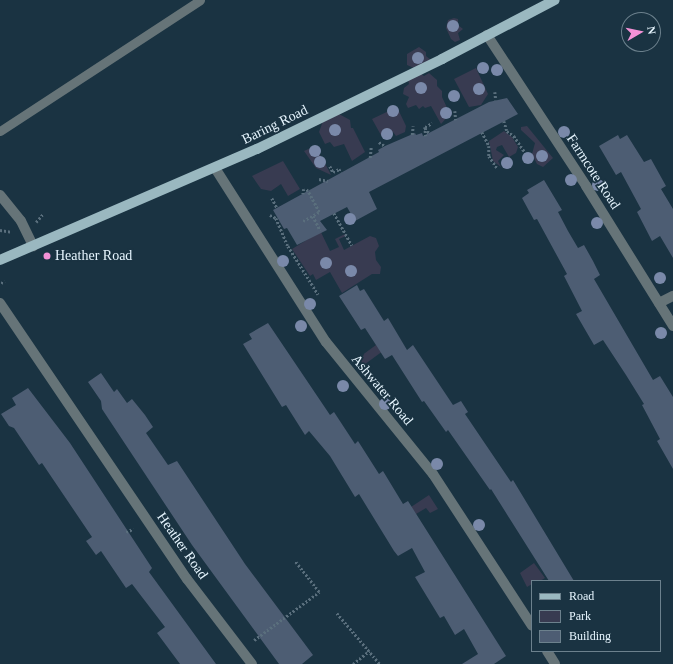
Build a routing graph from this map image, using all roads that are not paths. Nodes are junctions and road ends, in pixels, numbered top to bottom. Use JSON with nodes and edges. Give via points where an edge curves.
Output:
{"nodes":[{"id":1,"x":200,"y":0,"type":"edge"},
{"id":2,"x":555,"y":0,"type":"edge"},
{"id":3,"x":487,"y":35,"type":"junction"},
{"id":4,"x":0,"y":131,"type":"edge"},
{"id":5,"x":215,"y":168,"type":"junction"},
{"id":6,"x":0,"y":195,"type":"edge"},
{"id":7,"x":33,"y":246,"type":"junction"},
{"id":8,"x":0,"y":260,"type":"edge"},
{"id":9,"x":673,"y":296,"type":"edge"},
{"id":10,"x":0,"y":302,"type":"edge"},
{"id":11,"x":659,"y":303,"type":"junction"},
{"id":12,"x":673,"y":326,"type":"edge"},
{"id":13,"x":531,"y":624,"type":"edge"},
{"id":14,"x":548,"y":652,"type":"edge"},
{"id":15,"x":252,"y":664,"type":"edge"},
{"id":16,"x":554,"y":664,"type":"edge"}],
"edges":[{"from":1,"to":4,"type":"lane"},
{"from":2,"to":3,"type":"main road","name":"Baring Road"},
{"from":3,"to":5,"type":"main road","name":"Baring Road"},
{"from":3,"to":11,"type":"street","name":"Farmcote Road"},
{"from":5,"to":7,"type":"main road","name":"Baring Road"},
{"from":5,"to":13,"type":"street","name":"Ashwater Road","via":[[326,342],[433,474]]},
{"from":6,"to":7,"type":"street","via":[[21,221]]},
{"from":7,"to":8,"type":"main road","name":"Baring Road"},
{"from":9,"to":11,"type":"street"},
{"from":10,"to":15,"type":"street","name":"Heather Road","via":[[187,580]]},
{"from":11,"to":12,"type":"street","name":"Farmcote Road"},
{"from":14,"to":16,"type":"street"}]}
